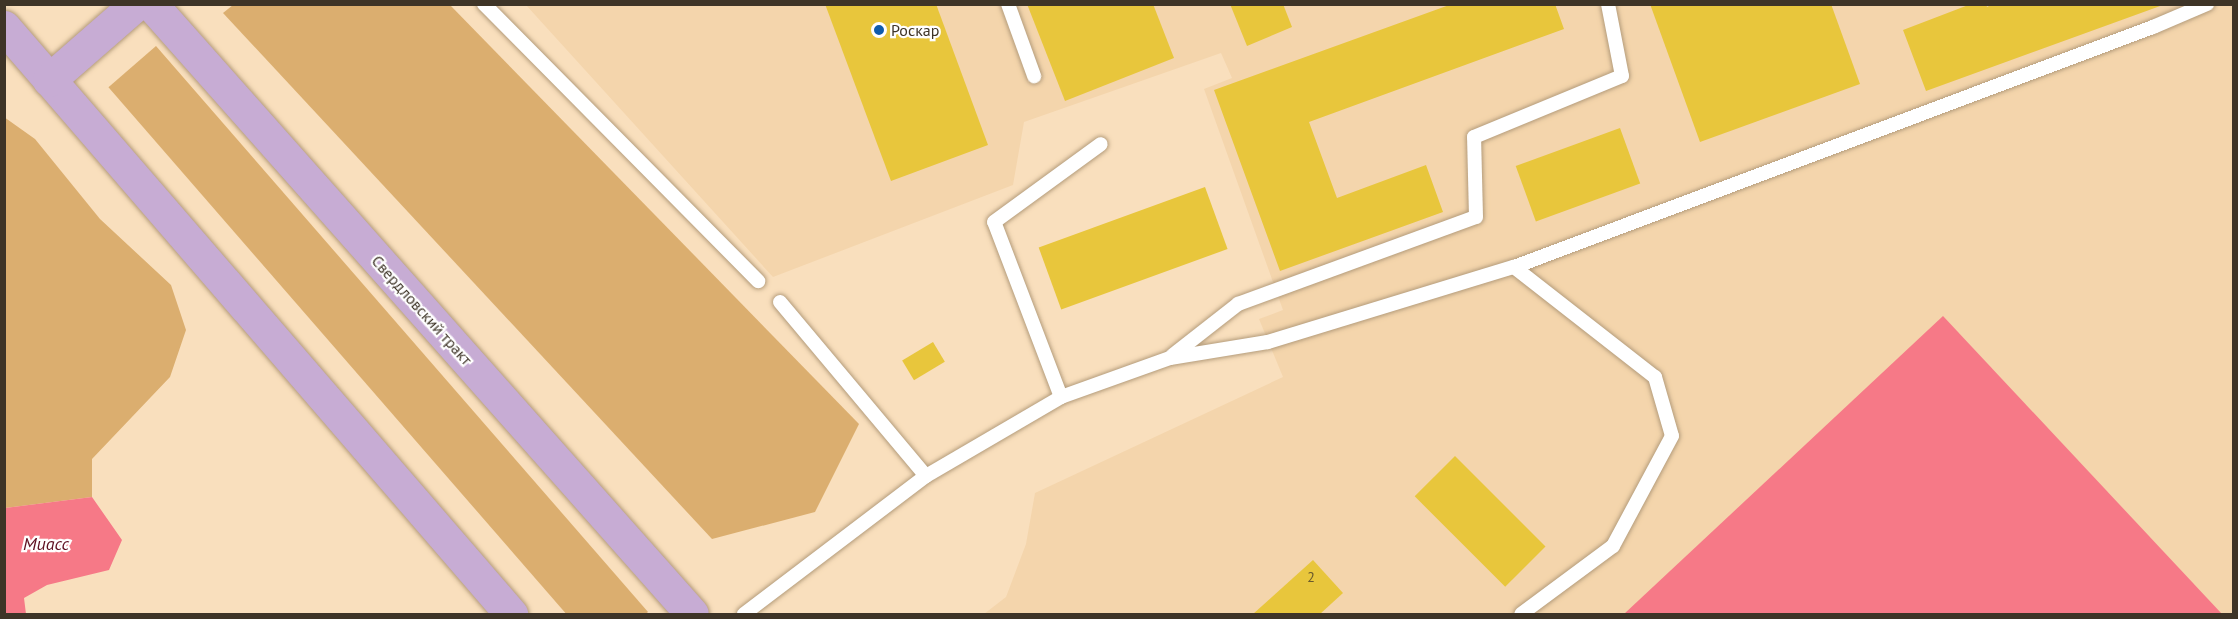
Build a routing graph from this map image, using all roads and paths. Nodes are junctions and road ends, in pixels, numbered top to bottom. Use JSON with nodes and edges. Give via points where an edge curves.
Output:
{"nodes":[{"id":1,"x":136,"y":4,"type":"edge"},
{"id":2,"x":151,"y":4,"type":"edge"},
{"id":3,"x":484,"y":4,"type":"edge"},
{"id":4,"x":1008,"y":4,"type":"edge"},
{"id":5,"x":1608,"y":4,"type":"edge"},
{"id":6,"x":2207,"y":4,"type":"edge"},
{"id":7,"x":4,"y":27,"type":"edge"},
{"id":8,"x":1034,"y":76,"type":"dead end"},
{"id":9,"x":49,"y":80,"type":"junction"},
{"id":10,"x":1101,"y":144,"type":"dead end"},
{"id":11,"x":1514,"y":267,"type":"junction"},
{"id":12,"x":758,"y":281,"type":"dead end"},
{"id":13,"x":780,"y":302,"type":"dead end"},
{"id":14,"x":1170,"y":358,"type":"junction"},
{"id":15,"x":1061,"y":397,"type":"junction"},
{"id":16,"x":926,"y":476,"type":"junction"},
{"id":17,"x":511,"y":615,"type":"edge"},
{"id":18,"x":692,"y":615,"type":"edge"},
{"id":19,"x":744,"y":615,"type":"edge"},
{"id":20,"x":1521,"y":615,"type":"edge"}],
"edges":[{"from":1,"to":9,"type":"main road"},
{"from":2,"to":18,"type":"main road","name":"Свердловский тракт"},
{"from":3,"to":12,"type":"lane"},
{"from":4,"to":8,"type":"lane"},
{"from":5,"to":14,"type":"lane","via":[[1622,76],[1474,137],[1476,217],[1238,304]]},
{"from":6,"to":11,"type":"lane"},
{"from":7,"to":9,"type":"main road"},
{"from":9,"to":17,"type":"main road"},
{"from":10,"to":15,"type":"lane","via":[[994,222]]},
{"from":11,"to":14,"type":"lane","via":[[1268,342]]},
{"from":11,"to":20,"type":"lane","via":[[1655,377],[1672,436],[1613,546]]},
{"from":13,"to":16,"type":"lane"},
{"from":14,"to":15,"type":"lane"},
{"from":15,"to":16,"type":"lane"},
{"from":16,"to":19,"type":"lane"}]}
